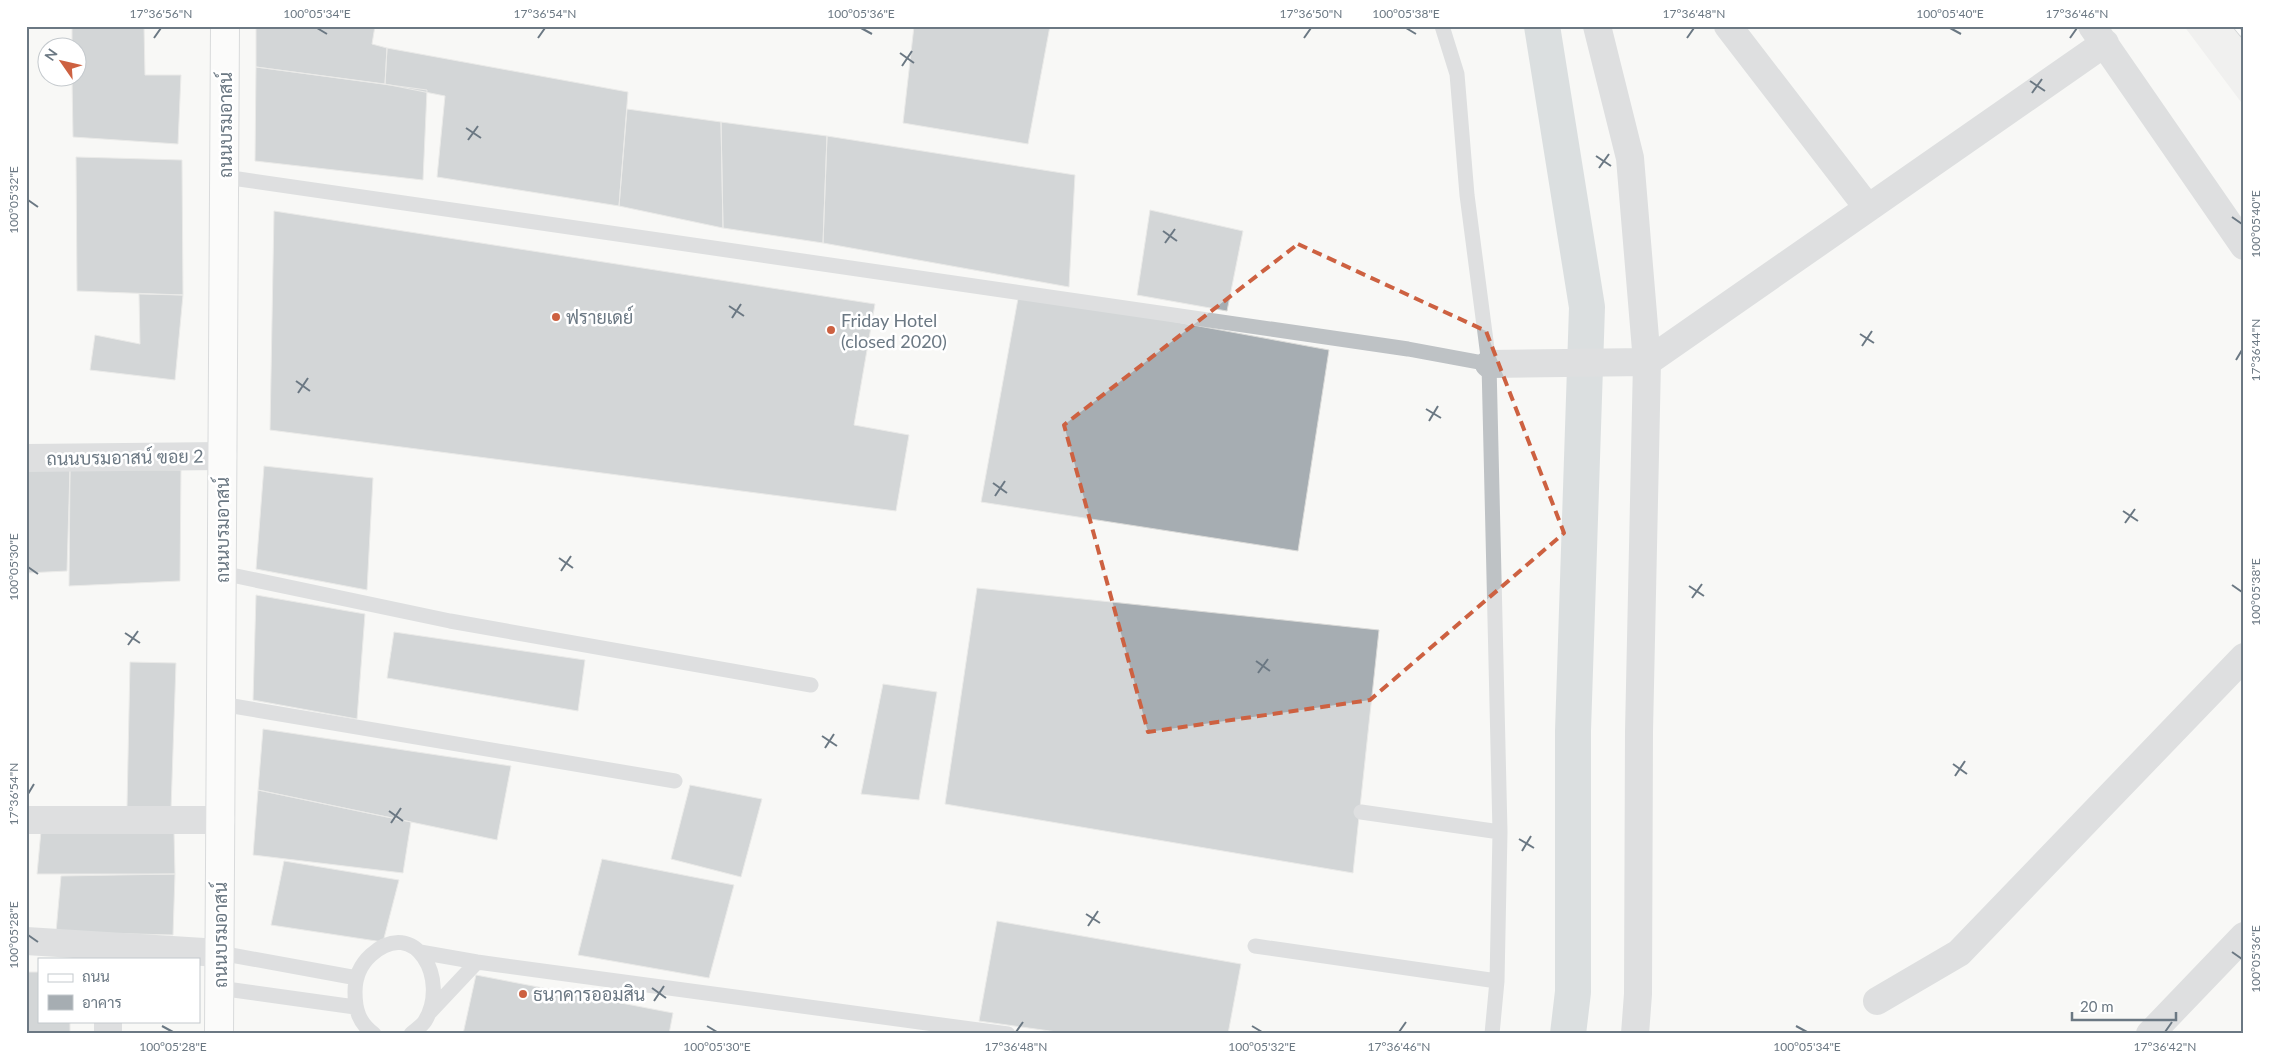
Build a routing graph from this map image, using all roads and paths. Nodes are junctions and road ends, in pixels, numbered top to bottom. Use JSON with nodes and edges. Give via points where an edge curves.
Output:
{"nodes":[{"id":1,"x":225,"y":26,"type":"edge"},
{"id":2,"x":1442,"y":26,"type":"edge"},
{"id":3,"x":1597,"y":26,"type":"edge"},
{"id":4,"x":1728,"y":26,"type":"edge"},
{"id":5,"x":2099,"y":35,"type":"edge"},
{"id":6,"x":224,"y":177,"type":"junction"},
{"id":7,"x":1868,"y":208,"type":"junction"},
{"id":8,"x":2244,"y":246,"type":"edge"},
{"id":9,"x":1647,"y":362,"type":"junction"},
{"id":10,"x":1489,"y":364,"type":"junction"},
{"id":11,"x":223,"y":456,"type":"junction"},
{"id":12,"x":26,"y":458,"type":"edge"},
{"id":13,"x":222,"y":573,"type":"junction"},
{"id":14,"x":2244,"y":657,"type":"edge"},
{"id":15,"x":811,"y":685,"type":"dead end"},
{"id":16,"x":221,"y":704,"type":"junction"},
{"id":17,"x":675,"y":781,"type":"dead end"},
{"id":18,"x":1361,"y":812,"type":"dead end"},
{"id":19,"x":26,"y":820,"type":"edge"},
{"id":20,"x":221,"y":820,"type":"junction"},
{"id":21,"x":1500,"y":832,"type":"junction"},
{"id":22,"x":2244,"y":936,"type":"edge"},
{"id":23,"x":26,"y":942,"type":"edge"},
{"id":24,"x":1255,"y":946,"type":"dead end"},
{"id":25,"x":110,"y":952,"type":"edge"},
{"id":26,"x":420,"y":952,"type":"junction"},
{"id":27,"x":220,"y":953,"type":"junction"},
{"id":28,"x":477,"y":962,"type":"junction"},
{"id":29,"x":357,"y":978,"type":"junction"},
{"id":30,"x":1497,"y":981,"type":"junction"},
{"id":31,"x":219,"y":988,"type":"junction"},
{"id":32,"x":1877,"y":1001,"type":"dead end"},
{"id":33,"x":355,"y":1007,"type":"junction"},
{"id":34,"x":427,"y":1016,"type":"junction"},
{"id":35,"x":219,"y":1034,"type":"edge"},
{"id":36,"x":374,"y":1034,"type":"edge"},
{"id":37,"x":411,"y":1034,"type":"edge"},
{"id":38,"x":1008,"y":1034,"type":"edge"},
{"id":39,"x":1492,"y":1034,"type":"edge"},
{"id":40,"x":1634,"y":1034,"type":"edge"},
{"id":41,"x":2150,"y":1034,"type":"edge"}],
"edges":[{"from":1,"to":6,"type":"main road","name":"ถนนบรมอาสน์"},
{"from":2,"to":10,"type":"lane","via":[[1457,74]]},
{"from":3,"to":9,"type":"street","via":[[1630,158]]},
{"from":4,"to":7,"type":"street"},
{"from":5,"to":7,"type":"street"},
{"from":5,"to":8,"type":"street"},
{"from":6,"to":10,"type":"lane","via":[[1408,349]]},
{"from":6,"to":11,"type":"main road","name":"ถนนบรมอาสน์"},
{"from":7,"to":9,"type":"street"},
{"from":9,"to":10,"type":"street"},
{"from":9,"to":40,"type":"street","via":[[1639,732],[1638,994]]},
{"from":10,"to":21,"type":"lane"},
{"from":11,"to":12,"type":"street","name":"ถนนบรมอาสน์ ฃอย 2"},
{"from":11,"to":13,"type":"main road","name":"ถนนบรมอาสน์"},
{"from":13,"to":15,"type":"lane","via":[[450,621]]},
{"from":13,"to":16,"type":"main road","name":"ถนนบรมอาสน์"},
{"from":14,"to":32,"type":"street","via":[[1959,953]]},
{"from":16,"to":17,"type":"lane"},
{"from":16,"to":20,"type":"main road","name":"ถนนบรมอาสน์"},
{"from":18,"to":21,"type":"lane"},
{"from":19,"to":20,"type":"street"},
{"from":20,"to":27,"type":"main road","name":"ถนนบรมอาสน์"},
{"from":21,"to":30,"type":"lane"},
{"from":22,"to":41,"type":"street"},
{"from":23,"to":25,"type":"street"},
{"from":24,"to":30,"type":"lane"},
{"from":25,"to":27,"type":"street"},
{"from":26,"to":28,"type":"lane"},
{"from":26,"to":29,"type":"lane","via":[[399,942],[382,946],[361,964]]},
{"from":26,"to":34,"type":"lane","via":[[432,971],[433,999]]},
{"from":27,"to":29,"type":"lane"},
{"from":27,"to":31,"type":"main road","name":"ถนนบรมอาสน์"},
{"from":28,"to":34,"type":"lane"},
{"from":28,"to":38,"type":"lane"},
{"from":29,"to":33,"type":"lane"},
{"from":30,"to":39,"type":"lane"},
{"from":31,"to":33,"type":"lane"},
{"from":31,"to":35,"type":"main road","name":"ถนนบรมอาสน์"},
{"from":33,"to":36,"type":"lane","via":[[364,1026]]},
{"from":34,"to":37,"type":"lane"}]}
